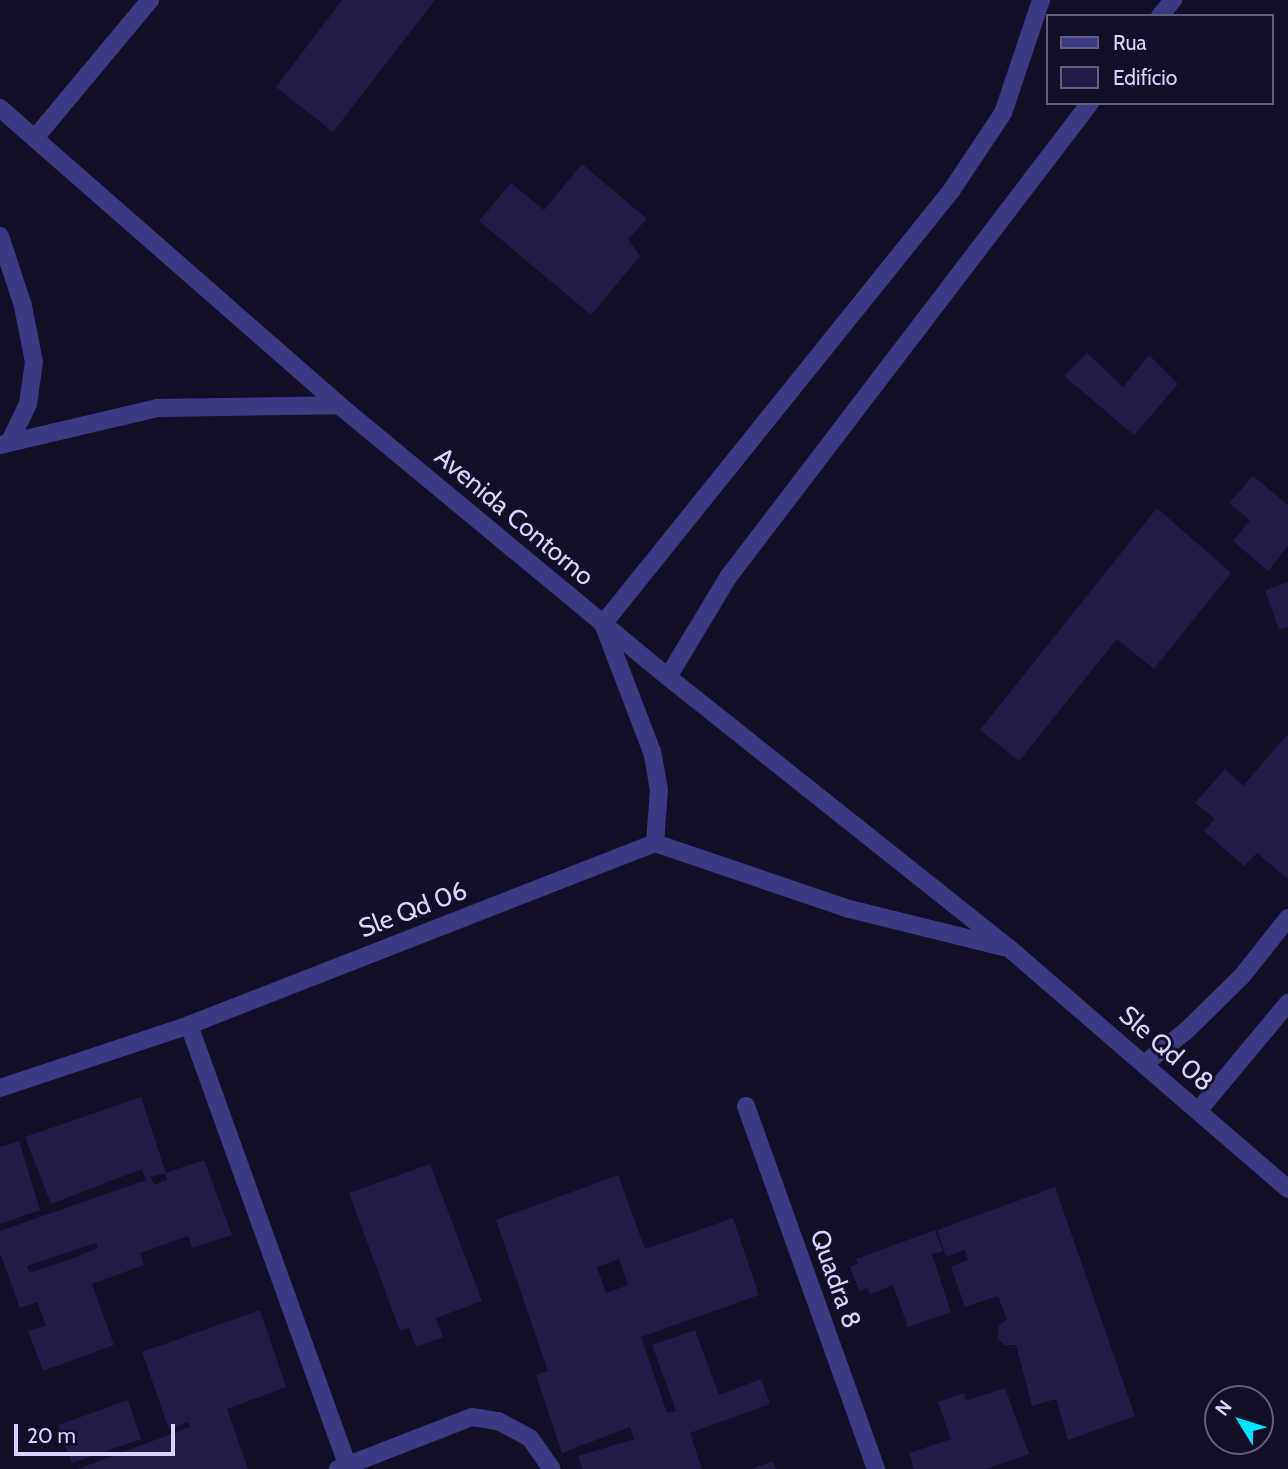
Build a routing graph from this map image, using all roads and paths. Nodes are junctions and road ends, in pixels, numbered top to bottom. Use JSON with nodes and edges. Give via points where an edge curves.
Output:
{"nodes":[{"id":1,"x":150,"y":0,"type":"edge"},
{"id":2,"x":1041,"y":0,"type":"edge"},
{"id":3,"x":1173,"y":0,"type":"edge"},
{"id":4,"x":1162,"y":14,"type":"edge"},
{"id":5,"x":1088,"y":105,"type":"edge"},
{"id":6,"x":0,"y":107,"type":"edge"},
{"id":7,"x":35,"y":138,"type":"junction"},
{"id":8,"x":0,"y":236,"type":"edge"},
{"id":9,"x":339,"y":405,"type":"junction"},
{"id":10,"x":5,"y":443,"type":"edge"},
{"id":11,"x":603,"y":624,"type":"junction"},
{"id":12,"x":667,"y":677,"type":"junction"},
{"id":13,"x":655,"y":843,"type":"junction"},
{"id":14,"x":1288,"y":918,"type":"edge"},
{"id":15,"x":1010,"y":949,"type":"junction"},
{"id":16,"x":1288,"y":1003,"type":"edge"},
{"id":17,"x":189,"y":1024,"type":"junction"},
{"id":18,"x":1144,"y":1064,"type":"junction"},
{"id":19,"x":0,"y":1088,"type":"edge"},
{"id":20,"x":746,"y":1107,"type":"dead end"},
{"id":21,"x":1198,"y":1111,"type":"junction"},
{"id":22,"x":1288,"y":1189,"type":"edge"},
{"id":23,"x":342,"y":1467,"type":"edge"},
{"id":24,"x":552,"y":1469,"type":"edge"},
{"id":25,"x":876,"y":1469,"type":"edge"}],
"edges":[{"from":1,"to":7,"type":"street"},
{"from":2,"to":11,"type":"street","via":[[1003,113],[965,171],[818,362]]},
{"from":3,"to":4,"type":"street"},
{"from":5,"to":12,"type":"street","via":[[729,576]]},
{"from":6,"to":7,"type":"street","name":"Avenida Contorno"},
{"from":7,"to":9,"type":"street","name":"Avenida Contorno"},
{"from":8,"to":10,"type":"street","via":[[23,306],[34,362],[28,404]]},
{"from":9,"to":10,"type":"street","via":[[158,408]]},
{"from":9,"to":11,"type":"street","name":"Avenida Contorno"},
{"from":11,"to":12,"type":"street","name":"Avenida Contorno"},
{"from":11,"to":13,"type":"street","via":[[652,752],[659,790]]},
{"from":12,"to":15,"type":"street","name":"Avenida Contorno"},
{"from":13,"to":15,"type":"street","via":[[849,909]]},
{"from":13,"to":17,"type":"street","name":"Sle Qd 06"},
{"from":14,"to":18,"type":"street","via":[[1242,976],[1186,1031]]},
{"from":15,"to":18,"type":"street","name":"Sle Qd 08"},
{"from":16,"to":21,"type":"street"},
{"from":17,"to":19,"type":"street","name":"Sle Qd 06"},
{"from":17,"to":23,"type":"street"},
{"from":18,"to":21,"type":"street","name":"Sle Qd 08"},
{"from":20,"to":25,"type":"street","name":"Quadra 8"},
{"from":21,"to":22,"type":"street","name":"Sle Qd 08"},
{"from":23,"to":24,"type":"street","via":[[472,1417],[483,1417],[530,1438]]}]}
